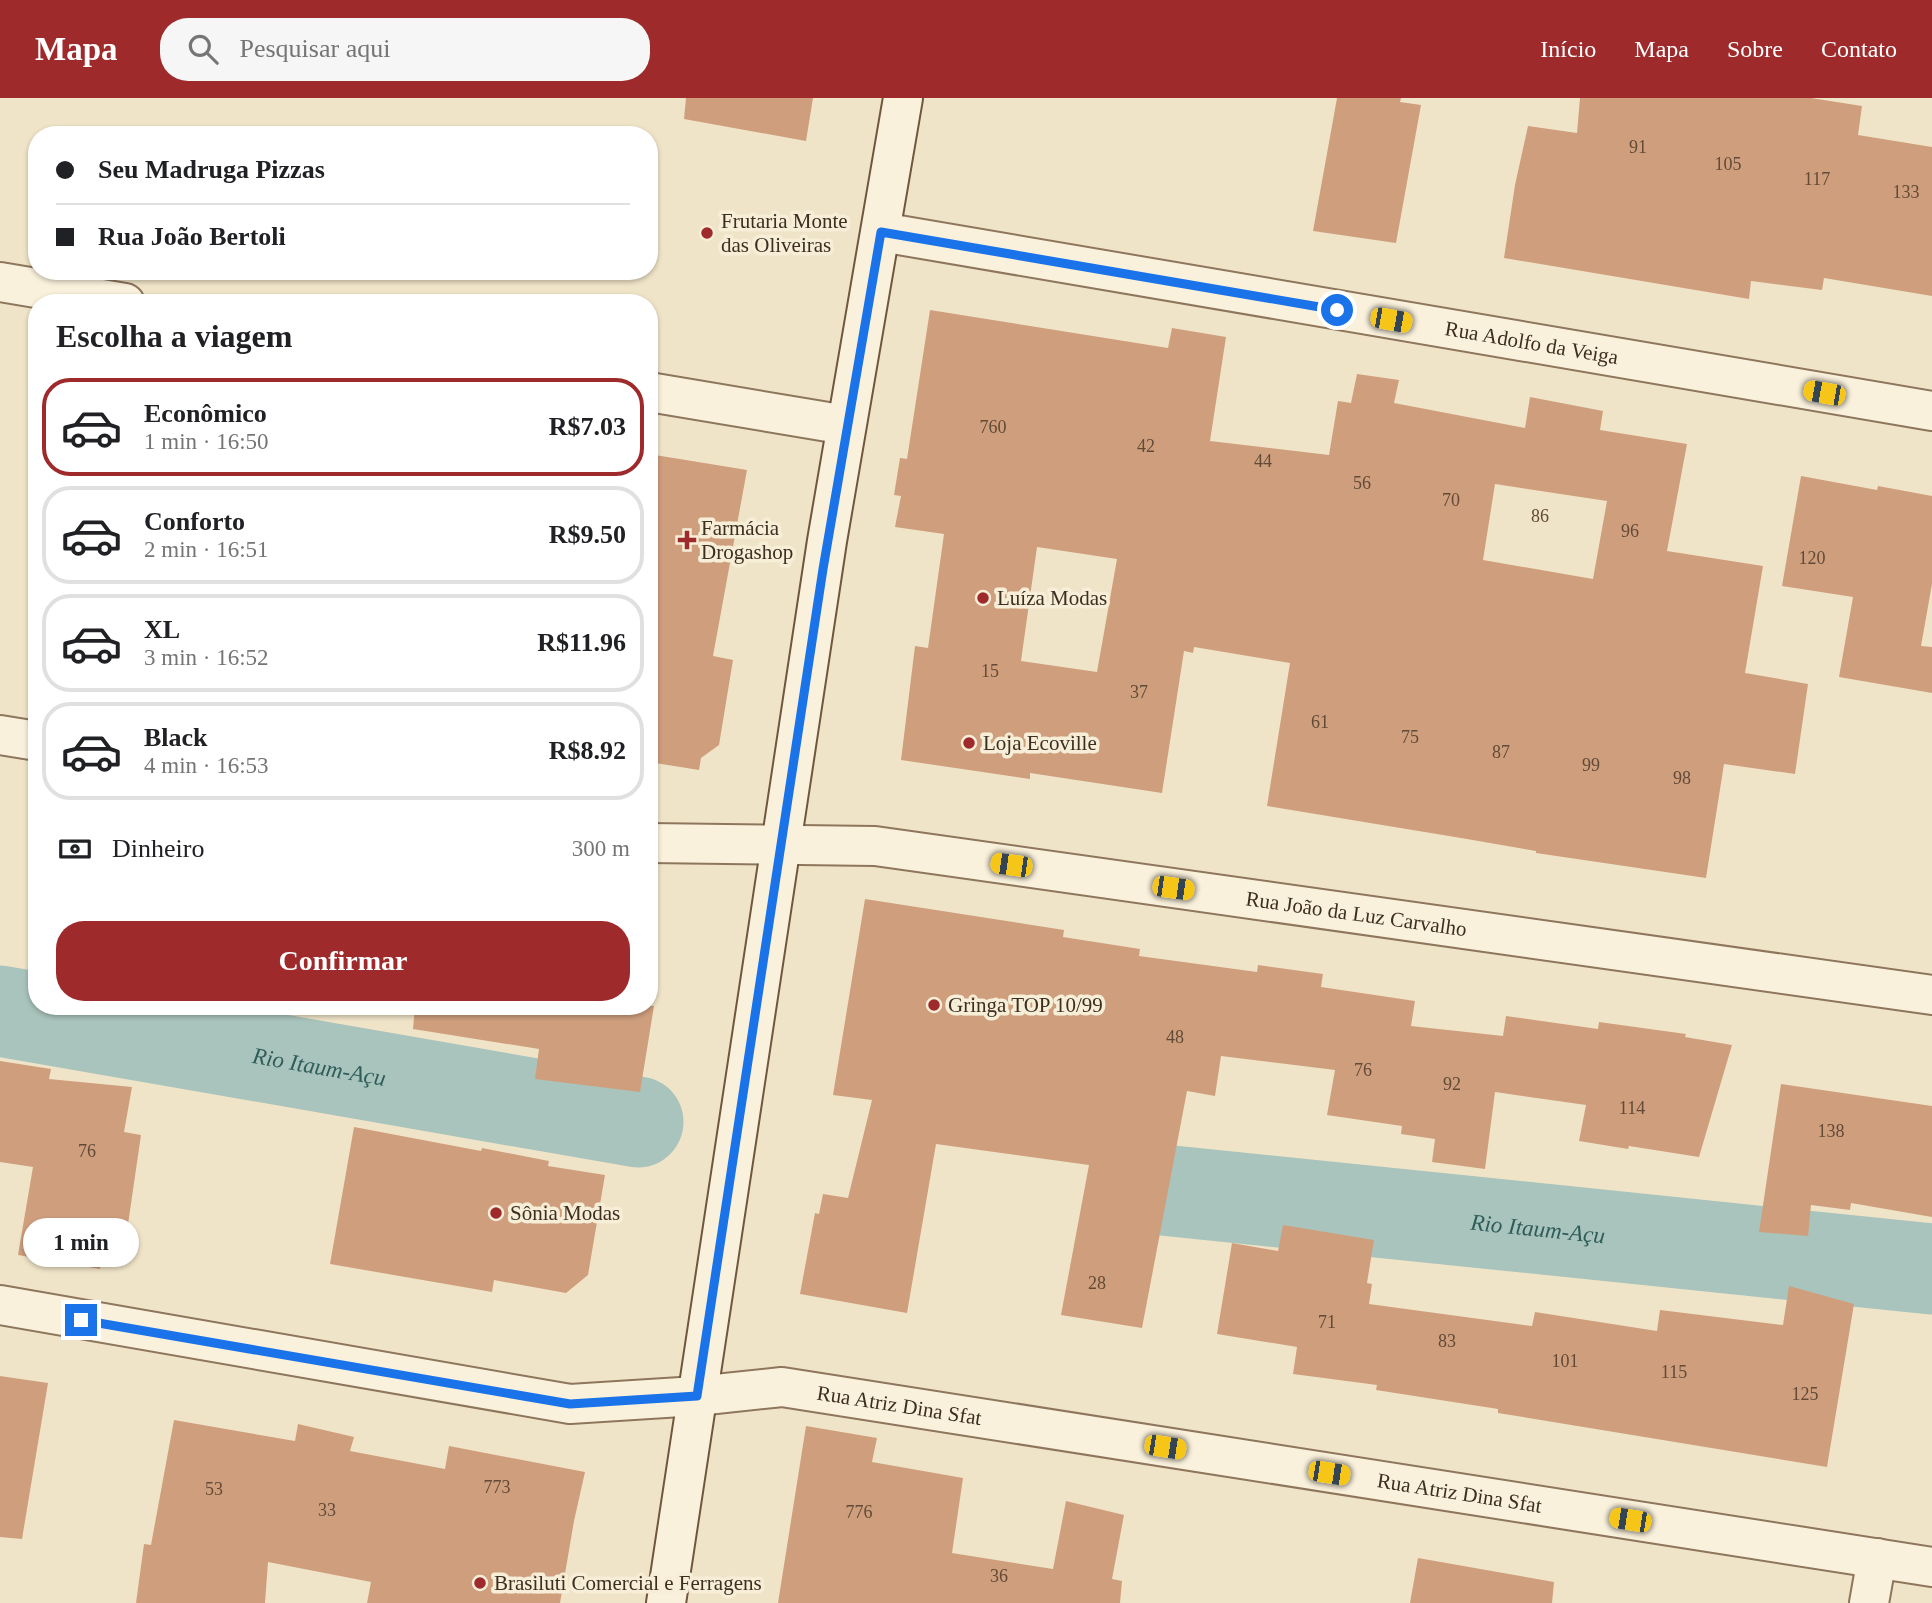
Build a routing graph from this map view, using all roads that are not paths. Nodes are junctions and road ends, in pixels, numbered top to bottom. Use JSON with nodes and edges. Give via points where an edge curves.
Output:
{"nodes":[{"id":1,"x":903,"y":98,"type":"edge"},
{"id":2,"x":881,"y":232,"type":"junction"},
{"id":3,"x":0,"y":282,"type":"edge"},
{"id":4,"x":71,"y":294,"type":"edge"},
{"id":5,"x":658,"y":394,"type":"edge"},
{"id":6,"x":1932,"y":411,"type":"edge"},
{"id":7,"x":846,"y":425,"type":"junction"},
{"id":8,"x":0,"y":735,"type":"edge"},
{"id":9,"x":28,"y":740,"type":"edge"},
{"id":10,"x":658,"y":843,"type":"edge"},
{"id":11,"x":780,"y":845,"type":"junction"},
{"id":12,"x":1932,"y":995,"type":"edge"},
{"id":13,"x":0,"y":1305,"type":"edge"},
{"id":14,"x":697,"y":1396,"type":"junction"},
{"id":15,"x":1877,"y":1558,"type":"junction"},
{"id":16,"x":1932,"y":1567,"type":"edge"},
{"id":17,"x":666,"y":1603,"type":"edge"},
{"id":18,"x":1869,"y":1603,"type":"edge"}],
"edges":[{"from":1,"to":2,"type":"street"},
{"from":2,"to":6,"type":"street","name":"Rua Adolfo da Veiga"},
{"from":2,"to":7,"type":"street"},
{"from":3,"to":4,"type":"street"},
{"from":5,"to":7,"type":"street"},
{"from":7,"to":11,"type":"street"},
{"from":8,"to":9,"type":"street"},
{"from":10,"to":11,"type":"street","name":"Rua João da Luz Carvalho"},
{"from":11,"to":12,"type":"street","name":"Rua João da Luz Carvalho","via":[[875,846]]},
{"from":11,"to":14,"type":"street"},
{"from":13,"to":14,"type":"street","name":"Rua Atriz Dina Sfat","via":[[570,1404]]},
{"from":14,"to":15,"type":"street","name":"Rua Atriz Dina Sfat","via":[[782,1387]]},
{"from":14,"to":17,"type":"street"},
{"from":15,"to":16,"type":"street","name":"Rua Atriz Dina Sfat"},
{"from":15,"to":18,"type":"street"}]}
